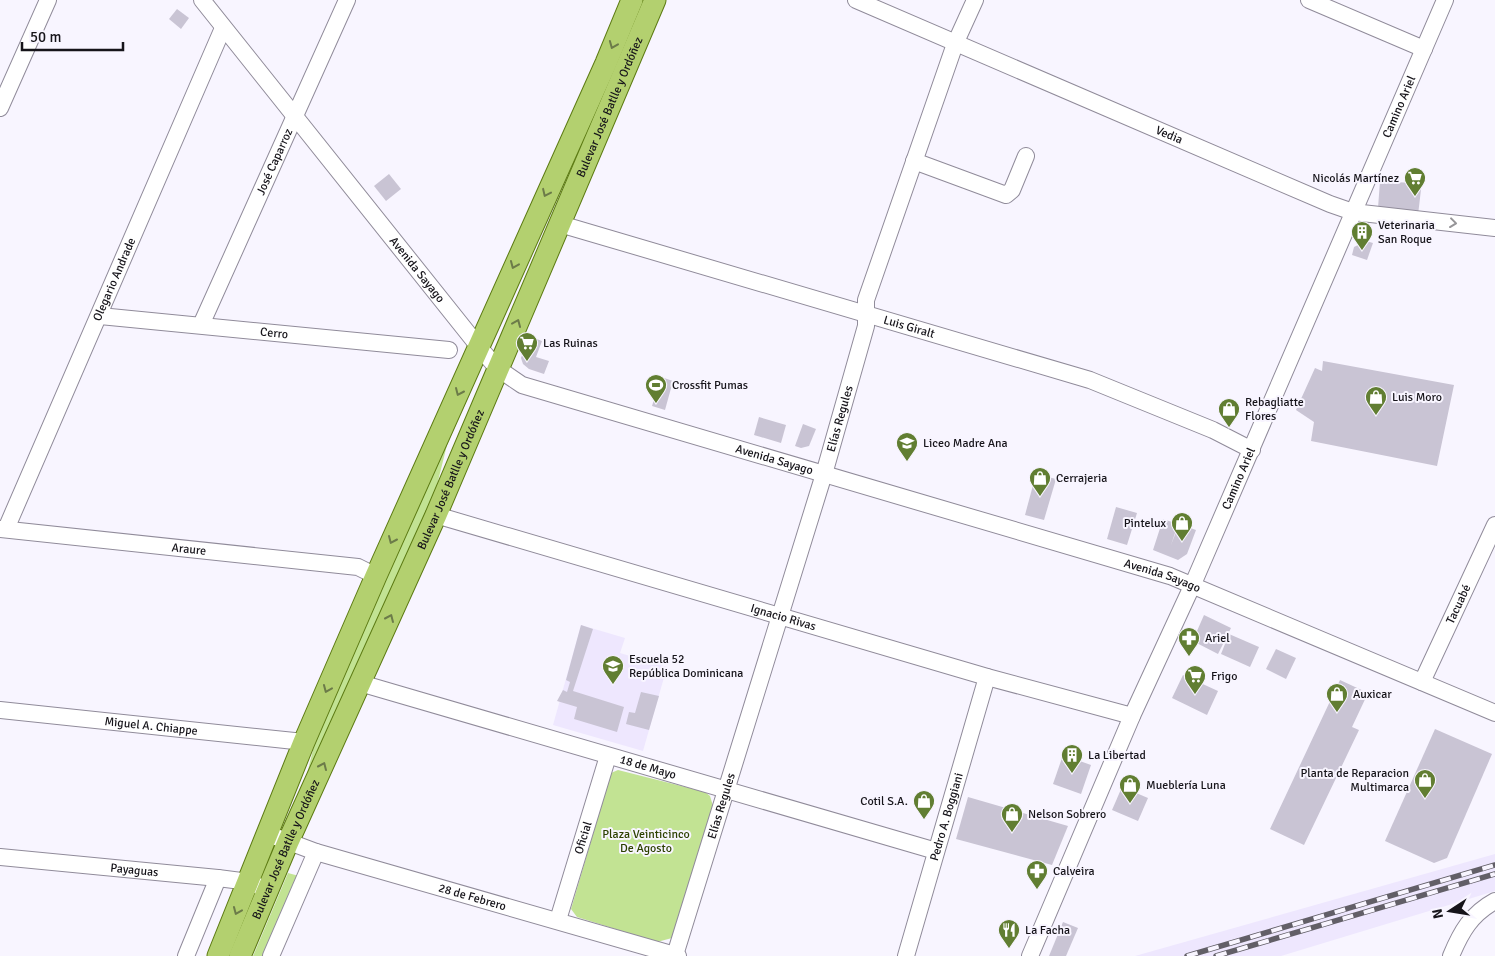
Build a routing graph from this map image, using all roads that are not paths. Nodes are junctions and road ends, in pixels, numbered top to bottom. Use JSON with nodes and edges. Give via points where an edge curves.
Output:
{"nodes":[{"id":1,"x":48,"y":0,"type":"edge"},
{"id":2,"x":202,"y":0,"type":"edge"},
{"id":3,"x":347,"y":0,"type":"edge"},
{"id":4,"x":632,"y":0,"type":"edge"},
{"id":5,"x":655,"y":0,"type":"edge"},
{"id":6,"x":856,"y":0,"type":"edge"},
{"id":7,"x":975,"y":0,"type":"edge"},
{"id":8,"x":1309,"y":0,"type":"edge"},
{"id":9,"x":1445,"y":0,"type":"edge"},
{"id":10,"x":223,"y":28,"type":"junction"},
{"id":11,"x":955,"y":44,"type":"junction"},
{"id":12,"x":1424,"y":49,"type":"junction"},
{"id":13,"x":0,"y":108,"type":"edge"},
{"id":14,"x":294,"y":116,"type":"junction"},
{"id":15,"x":1026,"y":156,"type":"dead end"},
{"id":16,"x":914,"y":161,"type":"junction"},
{"id":17,"x":1353,"y":212,"type":"junction"},
{"id":18,"x":560,"y":224,"type":"junction"},
{"id":19,"x":1495,"y":228,"type":"edge"},
{"id":20,"x":866,"y":313,"type":"junction"},
{"id":21,"x":100,"y":316,"type":"junction"},
{"id":22,"x":201,"y":325,"type":"junction"},
{"id":23,"x":479,"y":347,"type":"junction"},
{"id":24,"x":449,"y":350,"type":"dead end"},
{"id":25,"x":497,"y":368,"type":"junction"},
{"id":26,"x":1252,"y":450,"type":"junction"},
{"id":27,"x":824,"y":474,"type":"junction"},
{"id":28,"x":436,"y":515,"type":"junction"},
{"id":29,"x":1495,"y":525,"type":"edge"},
{"id":30,"x":3,"y":529,"type":"edge"},
{"id":31,"x":376,"y":576,"type":"junction"},
{"id":32,"x":1193,"y":584,"type":"junction"},
{"id":33,"x":780,"y":616,"type":"junction"},
{"id":34,"x":987,"y":677,"type":"junction"},
{"id":35,"x":1422,"y":682,"type":"junction"},
{"id":36,"x":360,"y":683,"type":"junction"},
{"id":37,"x":0,"y":710,"type":"edge"},
{"id":38,"x":1495,"y":713,"type":"edge"},
{"id":39,"x":1132,"y":716,"type":"junction"},
{"id":40,"x":304,"y":742,"type":"junction"},
{"id":41,"x":608,"y":756,"type":"junction"},
{"id":42,"x":726,"y":790,"type":"junction"},
{"id":43,"x":268,"y":834,"type":"junction"},
{"id":44,"x":288,"y":842,"type":"junction"},
{"id":45,"x":936,"y":851,"type":"junction"},
{"id":46,"x":316,"y":852,"type":"junction"},
{"id":47,"x":0,"y":857,"type":"edge"},
{"id":48,"x":218,"y":878,"type":"junction"},
{"id":49,"x":258,"y":886,"type":"junction"},
{"id":50,"x":1491,"y":903,"type":"edge"},
{"id":51,"x":558,"y":920,"type":"junction"},
{"id":52,"x":677,"y":955,"type":"edge"},
{"id":53,"x":186,"y":956,"type":"edge"},
{"id":54,"x":218,"y":956,"type":"edge"},
{"id":55,"x":240,"y":956,"type":"edge"},
{"id":56,"x":271,"y":956,"type":"edge"},
{"id":57,"x":906,"y":956,"type":"edge"},
{"id":58,"x":1030,"y":956,"type":"edge"},
{"id":59,"x":1450,"y":956,"type":"edge"}],
"edges":[{"from":1,"to":13,"type":"street"},
{"from":2,"to":10,"type":"street","name":"Avenida Sayago"},
{"from":3,"to":14,"type":"street","name":"José Caparroz"},
{"from":4,"to":23,"type":"main road","name":"Bulevar José Batlle y Ordóñez","one_way":true},
{"from":5,"to":18,"type":"main road","name":"Bulevar José Batlle y Ordóñez"},
{"from":6,"to":11,"type":"street","name":"Vedia"},
{"from":7,"to":11,"type":"street","name":"Elías Regules"},
{"from":8,"to":12,"type":"street"},
{"from":9,"to":12,"type":"street","name":"Camino Ariel"},
{"from":10,"to":14,"type":"street","name":"Avenida Sayago"},
{"from":10,"to":21,"type":"street","name":"Olegario Andrade"},
{"from":11,"to":16,"type":"street","name":"Elías Regules"},
{"from":11,"to":17,"type":"street","name":"Vedia"},
{"from":12,"to":17,"type":"street","name":"Camino Ariel"},
{"from":14,"to":22,"type":"street","name":"José Caparroz"},
{"from":14,"to":23,"type":"street","name":"Avenida Sayago"},
{"from":15,"to":16,"type":"street","via":[[1012,190],[1006,195]]},
{"from":16,"to":20,"type":"street","name":"Elías Regules","via":[[866,300]]},
{"from":17,"to":19,"type":"street","name":"Vedia","one_way":true},
{"from":17,"to":26,"type":"street","name":"Camino Ariel"},
{"from":18,"to":20,"type":"street","name":"Luis Giralt"},
{"from":25,"to":18,"type":"main road","name":"Bulevar José Batlle y Ordóñez","one_way":true},
{"from":20,"to":26,"type":"street","name":"Luis Giralt","via":[[1090,380],[1213,430]]},
{"from":20,"to":27,"type":"street","name":"Elías Regules","via":[[866,326]]},
{"from":21,"to":22,"type":"street","name":"Cerro"},
{"from":21,"to":30,"type":"street","name":"Olegario Andrade"},
{"from":22,"to":24,"type":"street","name":"Cerro"},
{"from":23,"to":25,"type":"street","name":"Avenida Sayago"},
{"from":23,"to":31,"type":"main road","name":"Bulevar José Batlle y Ordóñez","one_way":true},
{"from":25,"to":27,"type":"street","name":"Avenida Sayago","via":[[522,385]]},
{"from":25,"to":28,"type":"main road","name":"Bulevar José Batlle y Ordóñez"},
{"from":26,"to":32,"type":"street","name":"Camino Ariel"},
{"from":27,"to":32,"type":"street","name":"Avenida Sayago"},
{"from":27,"to":33,"type":"street","name":"Elías Regules"},
{"from":28,"to":33,"type":"street","name":"Ignacio Rivas"},
{"from":36,"to":28,"type":"main road","name":"Bulevar José Batlle y Ordóñez","one_way":true},
{"from":29,"to":35,"type":"street","name":"Tacuabé"},
{"from":30,"to":31,"type":"street","name":"Araure","via":[[358,567]]},
{"from":31,"to":40,"type":"main road","name":"Bulevar José Batlle y Ordóñez","one_way":true},
{"from":32,"to":35,"type":"street","name":"Avenida Sayago"},
{"from":32,"to":39,"type":"street","name":"Camino Ariel"},
{"from":33,"to":34,"type":"street","name":"Ignacio Rivas"},
{"from":33,"to":42,"type":"street","name":"Elías Regules"},
{"from":34,"to":39,"type":"street","name":"Ignacio Rivas"},
{"from":34,"to":45,"type":"street","name":"Pedro A. Boggiani"},
{"from":35,"to":38,"type":"street","name":"Avenida Sayago"},
{"from":36,"to":41,"type":"street","name":"18 de Mayo"},
{"from":44,"to":36,"type":"main road","name":"Bulevar José Batlle y Ordóñez","one_way":true},
{"from":37,"to":40,"type":"street","name":"Miguel A. Chiappe"},
{"from":39,"to":58,"type":"street","name":"Camino Ariel"},
{"from":40,"to":43,"type":"main road","name":"Bulevar José Batlle y Ordóñez"},
{"from":41,"to":42,"type":"street","name":"18 de Mayo"},
{"from":41,"to":51,"type":"street","name":"Oficial"},
{"from":42,"to":45,"type":"street","name":"18 de Mayo"},
{"from":42,"to":52,"type":"street","name":"Elías Regules"},
{"from":43,"to":44,"type":"street","name":"28 de Febrero"},
{"from":43,"to":49,"type":"main road","name":"Bulevar José Batlle y Ordóñez"},
{"from":44,"to":46,"type":"street","name":"28 de Febrero"},
{"from":44,"to":49,"type":"main road","name":"Bulevar José Batlle y Ordóñez"},
{"from":45,"to":57,"type":"street","name":"Pedro A. Boggiani"},
{"from":46,"to":51,"type":"street","name":"28 de Febrero"},
{"from":46,"to":56,"type":"street"},
{"from":47,"to":48,"type":"street","name":"Payaguas"},
{"from":48,"to":49,"type":"street","name":"Payaguas"},
{"from":48,"to":53,"type":"street"},
{"from":49,"to":54,"type":"main road","name":"Bulevar José Batlle y Ordóñez","one_way":true},
{"from":49,"to":55,"type":"main road","name":"Bulevar José Batlle y Ordóñez"},
{"from":50,"to":59,"type":"street","via":[[1470,919]]},
{"from":51,"to":52,"type":"street","name":"28 de Febrero"}]}
